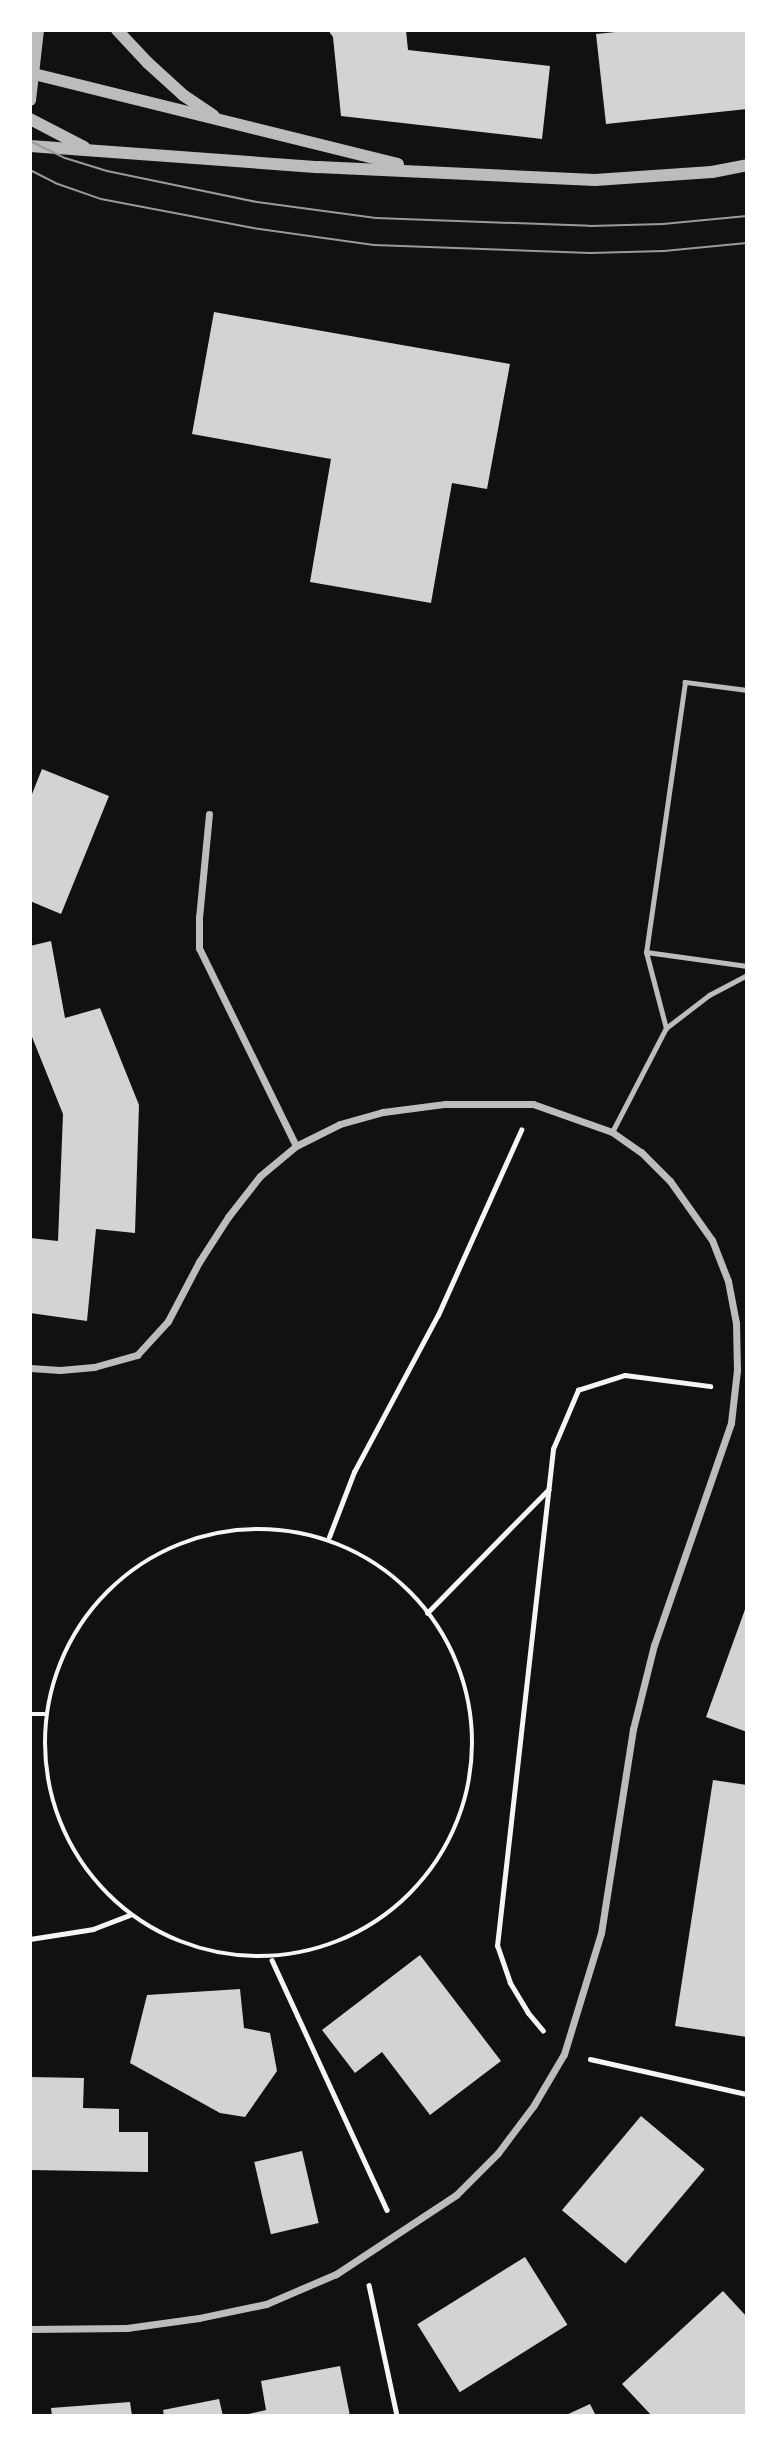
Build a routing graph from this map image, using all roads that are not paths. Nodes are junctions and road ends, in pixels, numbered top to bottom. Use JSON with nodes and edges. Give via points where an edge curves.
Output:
{"nodes":[{"id":1,"x":38,"y":30,"type":"edge"},
{"id":2,"x":117,"y":30,"type":"edge"},
{"id":3,"x":31,"y":74,"type":"edge"},
{"id":4,"x":30,"y":100,"type":"edge"},
{"id":5,"x":30,"y":119,"type":"edge"},
{"id":6,"x":223,"y":122,"type":"junction"},
{"id":7,"x":30,"y":146,"type":"edge"},
{"id":8,"x":94,"y":152,"type":"junction"},
{"id":9,"x":747,"y":165,"type":"edge"},
{"id":10,"x":426,"y":170,"type":"junction"},
{"id":11,"x":747,"y":690,"type":"edge"},
{"id":12,"x":208,"y":814,"type":"dead end"},
{"id":13,"x":646,"y":952,"type":"junction"},
{"id":14,"x":747,"y":966,"type":"edge"},
{"id":15,"x":747,"y":975,"type":"edge"},
{"id":16,"x":666,"y":1028,"type":"junction"},
{"id":17,"x":612,"y":1132,"type":"junction"},
{"id":18,"x":296,"y":1146,"type":"junction"},
{"id":19,"x":30,"y":1368,"type":"edge"},
{"id":20,"x":30,"y":2329,"type":"edge"}],
"edges":[{"from":1,"to":3,"type":"street"},
{"from":2,"to":6,"type":"street","via":[[174,87]]},
{"from":3,"to":4,"type":"street"},
{"from":3,"to":6,"type":"street"},
{"from":5,"to":8,"type":"street"},
{"from":6,"to":10,"type":"street"},
{"from":7,"to":8,"type":"street"},
{"from":8,"to":10,"type":"street"},
{"from":9,"to":10,"type":"street","via":[[712,172],[596,180]]},
{"from":11,"to":13,"type":"lane","via":[[685,682]]},
{"from":12,"to":18,"type":"street","via":[[200,948]]},
{"from":13,"to":14,"type":"lane"},
{"from":13,"to":16,"type":"lane"},
{"from":15,"to":16,"type":"lane","via":[[709,995]]},
{"from":16,"to":17,"type":"lane"},
{"from":17,"to":18,"type":"street","via":[[533,1104],[445,1104],[383,1112],[340,1124]]},
{"from":17,"to":20,"type":"street","via":[[670,1181],[712,1240],[728,1281],[736,1322],[735,1389],[731,1423],[654,1645],[634,1729],[601,1933],[564,2054],[534,2105],[498,2152],[456,2195],[336,2274],[266,2304],[127,2328]]},
{"from":18,"to":19,"type":"street","via":[[260,1176],[228,1217],[168,1321],[137,1355],[94,1367]]}]}
